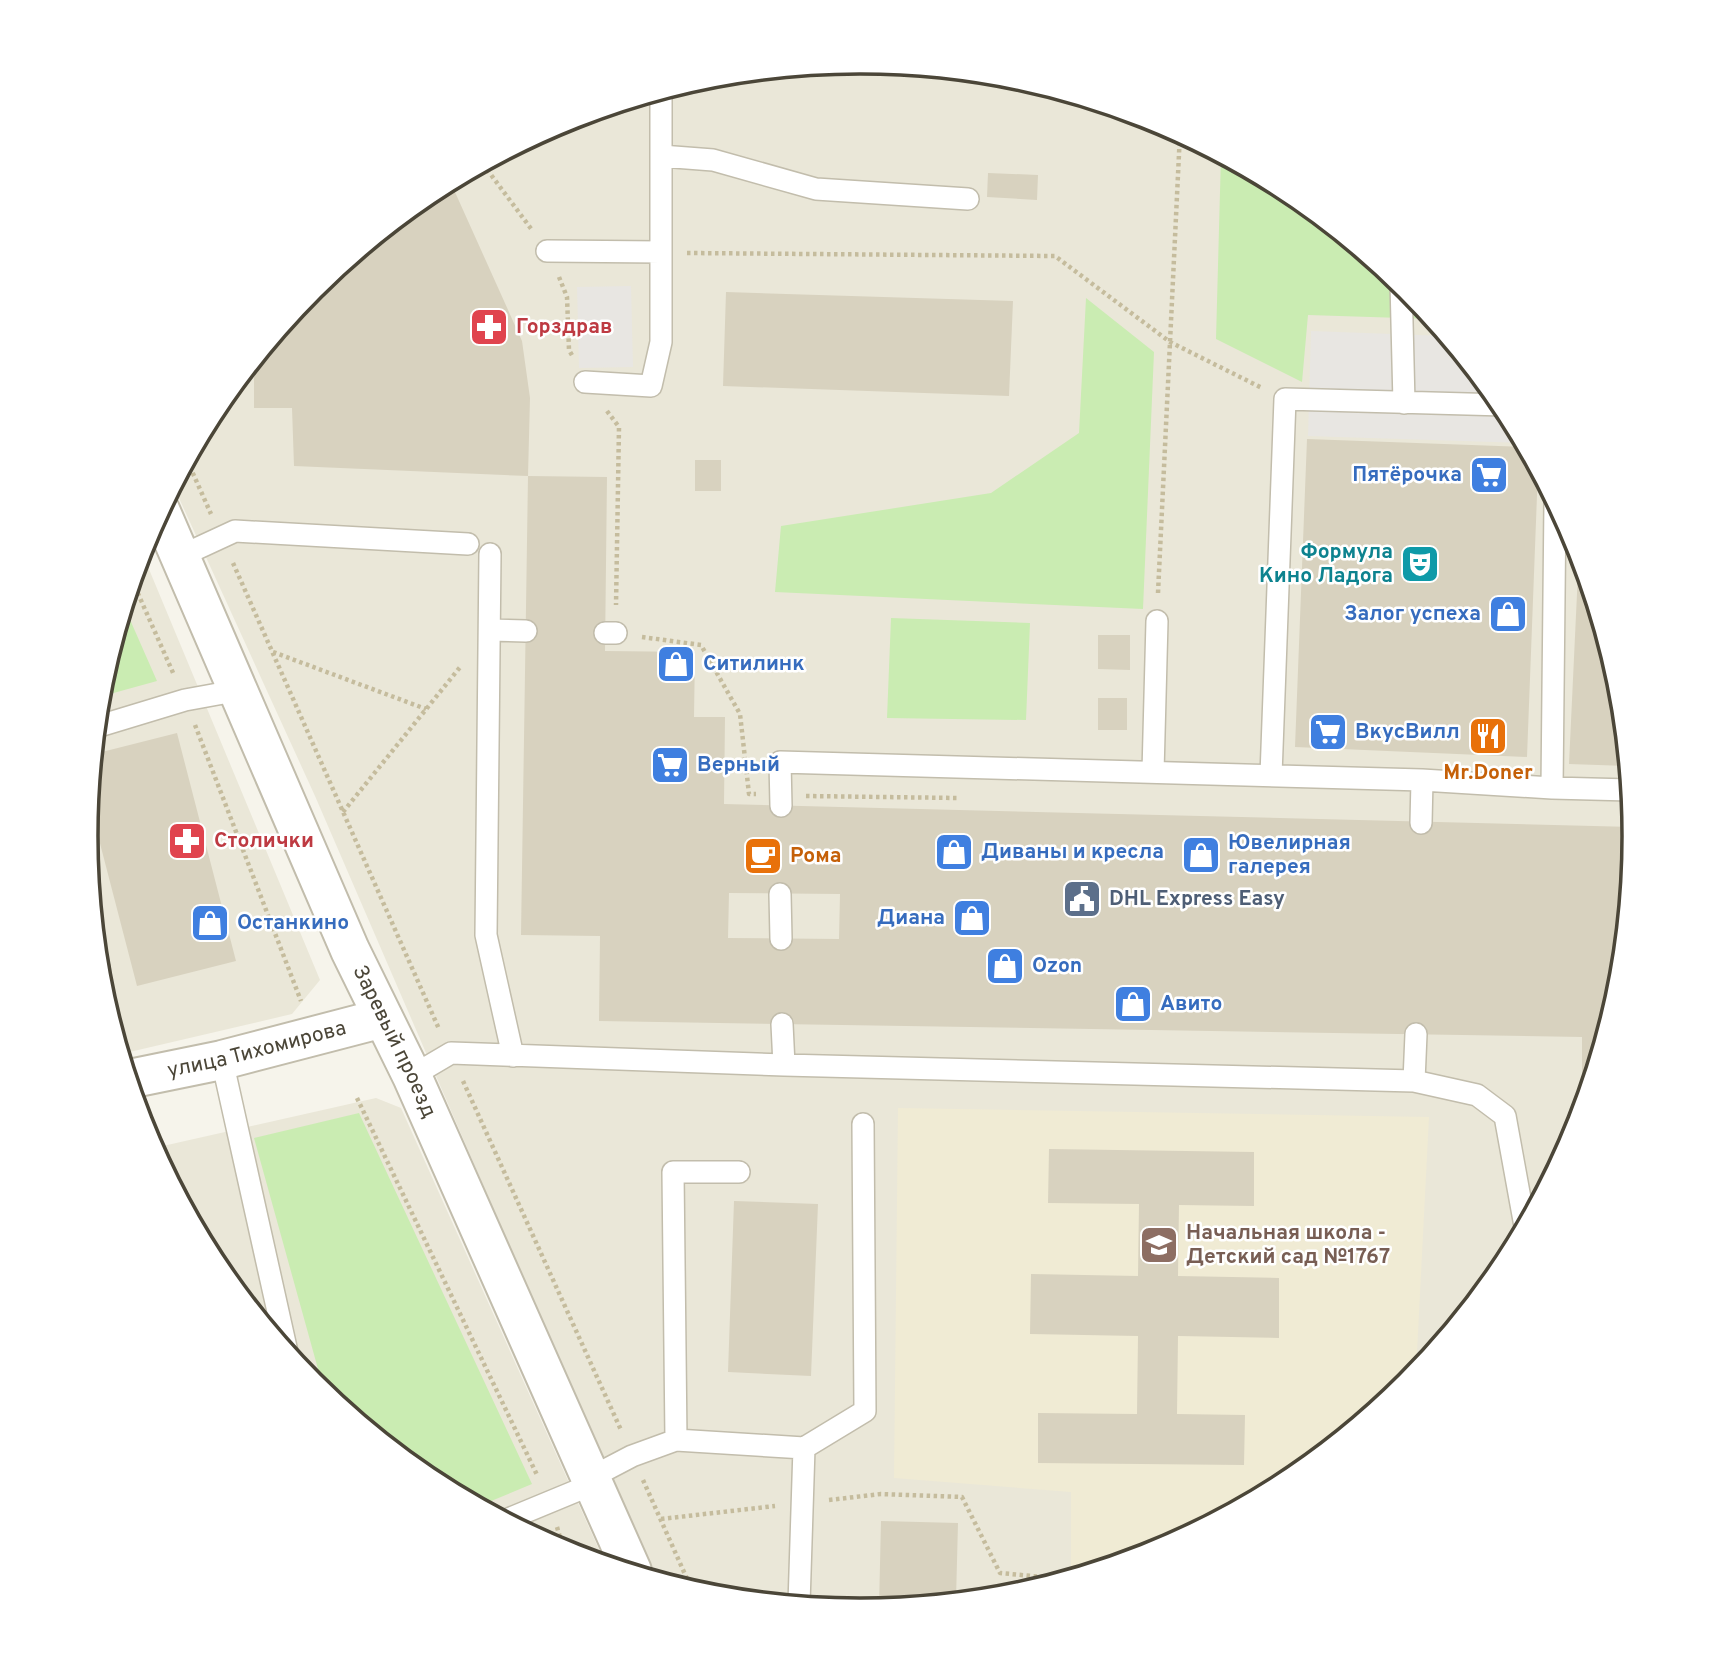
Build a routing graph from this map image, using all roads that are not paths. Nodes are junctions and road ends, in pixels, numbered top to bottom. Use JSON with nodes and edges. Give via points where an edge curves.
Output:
{"nodes":[{"id":1,"x":661,"y":100,"type":"edge"},
{"id":2,"x":661,"y":156,"type":"junction"},
{"id":3,"x":968,"y":200,"type":"dead end"},
{"id":4,"x":547,"y":251,"type":"dead end"},
{"id":5,"x":662,"y":253,"type":"junction"},
{"id":6,"x":1401,"y":300,"type":"edge"},
{"id":7,"x":585,"y":382,"type":"dead end"},
{"id":8,"x":1404,"y":403,"type":"junction"},
{"id":9,"x":1489,"y":405,"type":"edge"},
{"id":10,"x":166,"y":523,"type":"edge"},
{"id":11,"x":1555,"y":524,"type":"edge"},
{"id":12,"x":468,"y":544,"type":"dead end"},
{"id":13,"x":491,"y":554,"type":"dead end"},
{"id":14,"x":181,"y":556,"type":"junction"},
{"id":15,"x":1157,"y":621,"type":"road end"},
{"id":16,"x":489,"y":630,"type":"junction"},
{"id":17,"x":526,"y":631,"type":"dead end"},
{"id":18,"x":240,"y":690,"type":"junction"},
{"id":19,"x":107,"y":724,"type":"edge"},
{"id":20,"x":1153,"y":772,"type":"junction"},
{"id":21,"x":1271,"y":775,"type":"junction"},
{"id":22,"x":1422,"y":780,"type":"junction"},
{"id":23,"x":1552,"y":788,"type":"junction"},
{"id":24,"x":1620,"y":790,"type":"edge"},
{"id":25,"x":781,"y":806,"type":"dead end"},
{"id":26,"x":1421,"y":823,"type":"dead end"},
{"id":27,"x":780,"y":894,"type":"dead end"},
{"id":28,"x":781,"y":939,"type":"dead end"},
{"id":29,"x":383,"y":1018,"type":"junction"},
{"id":30,"x":782,"y":1024,"type":"dead end"},
{"id":31,"x":1416,"y":1034,"type":"dead end"},
{"id":32,"x":513,"y":1056,"type":"junction"},
{"id":33,"x":222,"y":1060,"type":"junction"},
{"id":34,"x":784,"y":1065,"type":"junction"},
{"id":35,"x":412,"y":1076,"type":"junction"},
{"id":36,"x":137,"y":1077,"type":"edge"},
{"id":37,"x":1415,"y":1081,"type":"junction"},
{"id":38,"x":863,"y":1124,"type":"dead end"},
{"id":39,"x":739,"y":1172,"type":"dead end"},
{"id":40,"x":1522,"y":1212,"type":"edge"},
{"id":41,"x":283,"y":1333,"type":"edge"},
{"id":42,"x":676,"y":1440,"type":"junction"},
{"id":43,"x":804,"y":1448,"type":"junction"},
{"id":44,"x":591,"y":1481,"type":"junction"},
{"id":45,"x":517,"y":1516,"type":"edge"},
{"id":46,"x":627,"y":1561,"type":"edge"},
{"id":47,"x":800,"y":1595,"type":"edge"}],
"edges":[{"from":1,"to":2,"type":"lane"},
{"from":2,"to":3,"type":"lane","via":[[713,160],[816,189]]},
{"from":2,"to":5,"type":"lane"},
{"from":4,"to":5,"type":"lane"},
{"from":5,"to":7,"type":"lane","via":[[662,342],[651,386]]},
{"from":6,"to":8,"type":"lane"},
{"from":8,"to":9,"type":"lane"},
{"from":8,"to":21,"type":"lane","via":[[1285,399]]},
{"from":10,"to":14,"type":"street","name":"Заревый проезд"},
{"from":11,"to":23,"type":"lane"},
{"from":12,"to":14,"type":"lane","via":[[235,531]]},
{"from":13,"to":16,"type":"lane"},
{"from":14,"to":18,"type":"street","name":"Заревый проезд"},
{"from":15,"to":20,"type":"lane"},
{"from":16,"to":17,"type":"lane"},
{"from":16,"to":32,"type":"lane","via":[[486,935]]},
{"from":18,"to":19,"type":"lane","via":[[185,700]]},
{"from":18,"to":29,"type":"street","name":"Заревый проезд"},
{"from":20,"to":21,"type":"lane"},
{"from":20,"to":25,"type":"lane","via":[[780,762]]},
{"from":21,"to":22,"type":"lane"},
{"from":22,"to":23,"type":"lane"},
{"from":22,"to":26,"type":"lane"},
{"from":23,"to":24,"type":"lane"},
{"from":27,"to":28,"type":"lane"},
{"from":29,"to":33,"type":"street","name":"улица Тихомирова"},
{"from":29,"to":35,"type":"street","name":"Заревый проезд"},
{"from":30,"to":34,"type":"lane"},
{"from":31,"to":37,"type":"lane"},
{"from":32,"to":34,"type":"lane"},
{"from":32,"to":35,"type":"lane","via":[[451,1054]]},
{"from":33,"to":36,"type":"street","name":"улица Тихомирова"},
{"from":33,"to":41,"type":"lane"},
{"from":34,"to":37,"type":"lane"},
{"from":35,"to":44,"type":"street","name":"Заревый проезд"},
{"from":37,"to":40,"type":"lane","via":[[1477,1095],[1505,1116]]},
{"from":38,"to":43,"type":"lane","via":[[865,1411]]},
{"from":39,"to":42,"type":"lane","via":[[673,1172]]},
{"from":42,"to":43,"type":"lane"},
{"from":42,"to":44,"type":"lane","via":[[632,1456]]},
{"from":43,"to":47,"type":"lane"},
{"from":44,"to":45,"type":"lane"},
{"from":44,"to":46,"type":"street","name":"Заревый проезд"}]}
